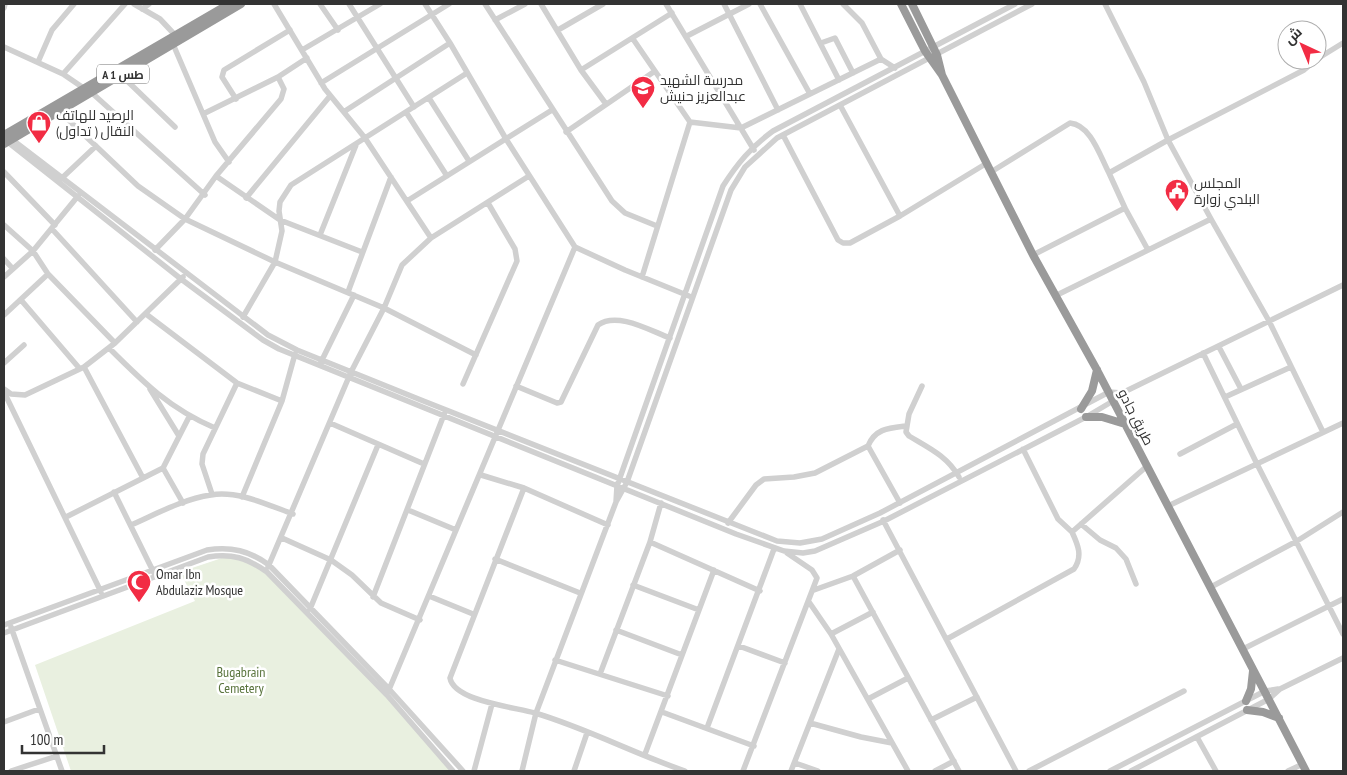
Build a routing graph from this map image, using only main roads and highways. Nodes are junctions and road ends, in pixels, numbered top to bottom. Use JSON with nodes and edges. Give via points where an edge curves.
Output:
{"nodes":[{"id":1,"x":229,"y":4,"type":"edge"},
{"id":2,"x":241,"y":4,"type":"edge"},
{"id":3,"x":901,"y":4,"type":"edge"},
{"id":4,"x":912,"y":4,"type":"edge"},
{"id":5,"x":218,"y":7,"type":"edge"},
{"id":6,"x":933,"y":57,"type":"junction"},
{"id":7,"x":89,"y":91,"type":"junction"},
{"id":8,"x":6,"y":138,"type":"edge"},
{"id":9,"x":1098,"y":370,"type":"junction"},
{"id":10,"x":1080,"y":409,"type":"road end"},
{"id":11,"x":1086,"y":417,"type":"road end"},
{"id":12,"x":1125,"y":424,"type":"junction"},
{"id":13,"x":1253,"y":668,"type":"junction"},
{"id":14,"x":1246,"y":701,"type":"road end"},
{"id":15,"x":1248,"y":710,"type":"road end"},
{"id":16,"x":1279,"y":718,"type":"junction"},
{"id":17,"x":1305,"y":767,"type":"edge"}],
"edges":[{"from":1,"to":5,"type":"highway","number":"A 1 طس"},
{"from":2,"to":7,"type":"highway","number":"A 1 طس"},
{"from":3,"to":6,"type":"highway","name":"طريق جادو","via":[[924,51]]},
{"from":4,"to":6,"type":"highway","name":"طريق جادو","via":[[933,46]]},
{"from":5,"to":7,"type":"highway","number":"A 1 طس"},
{"from":6,"to":9,"type":"highway","name":"طريق جادو","via":[[1033,255]]},
{"from":7,"to":8,"type":"highway","number":"A 1 طس"},
{"from":7,"to":8,"type":"highway","number":"A 1 طس","via":[[59,111]]},
{"from":9,"to":10,"type":"highway","via":[[1092,391]]},
{"from":9,"to":12,"type":"highway","name":"طريق جادو"},
{"from":11,"to":12,"type":"highway","via":[[1102,417]]},
{"from":12,"to":13,"type":"highway","name":"طريق جادو"},
{"from":13,"to":14,"type":"highway"},
{"from":13,"to":16,"type":"highway","name":"طريق جادو"},
{"from":15,"to":16,"type":"highway"},
{"from":16,"to":17,"type":"highway","name":"طريق جادو"}]}
